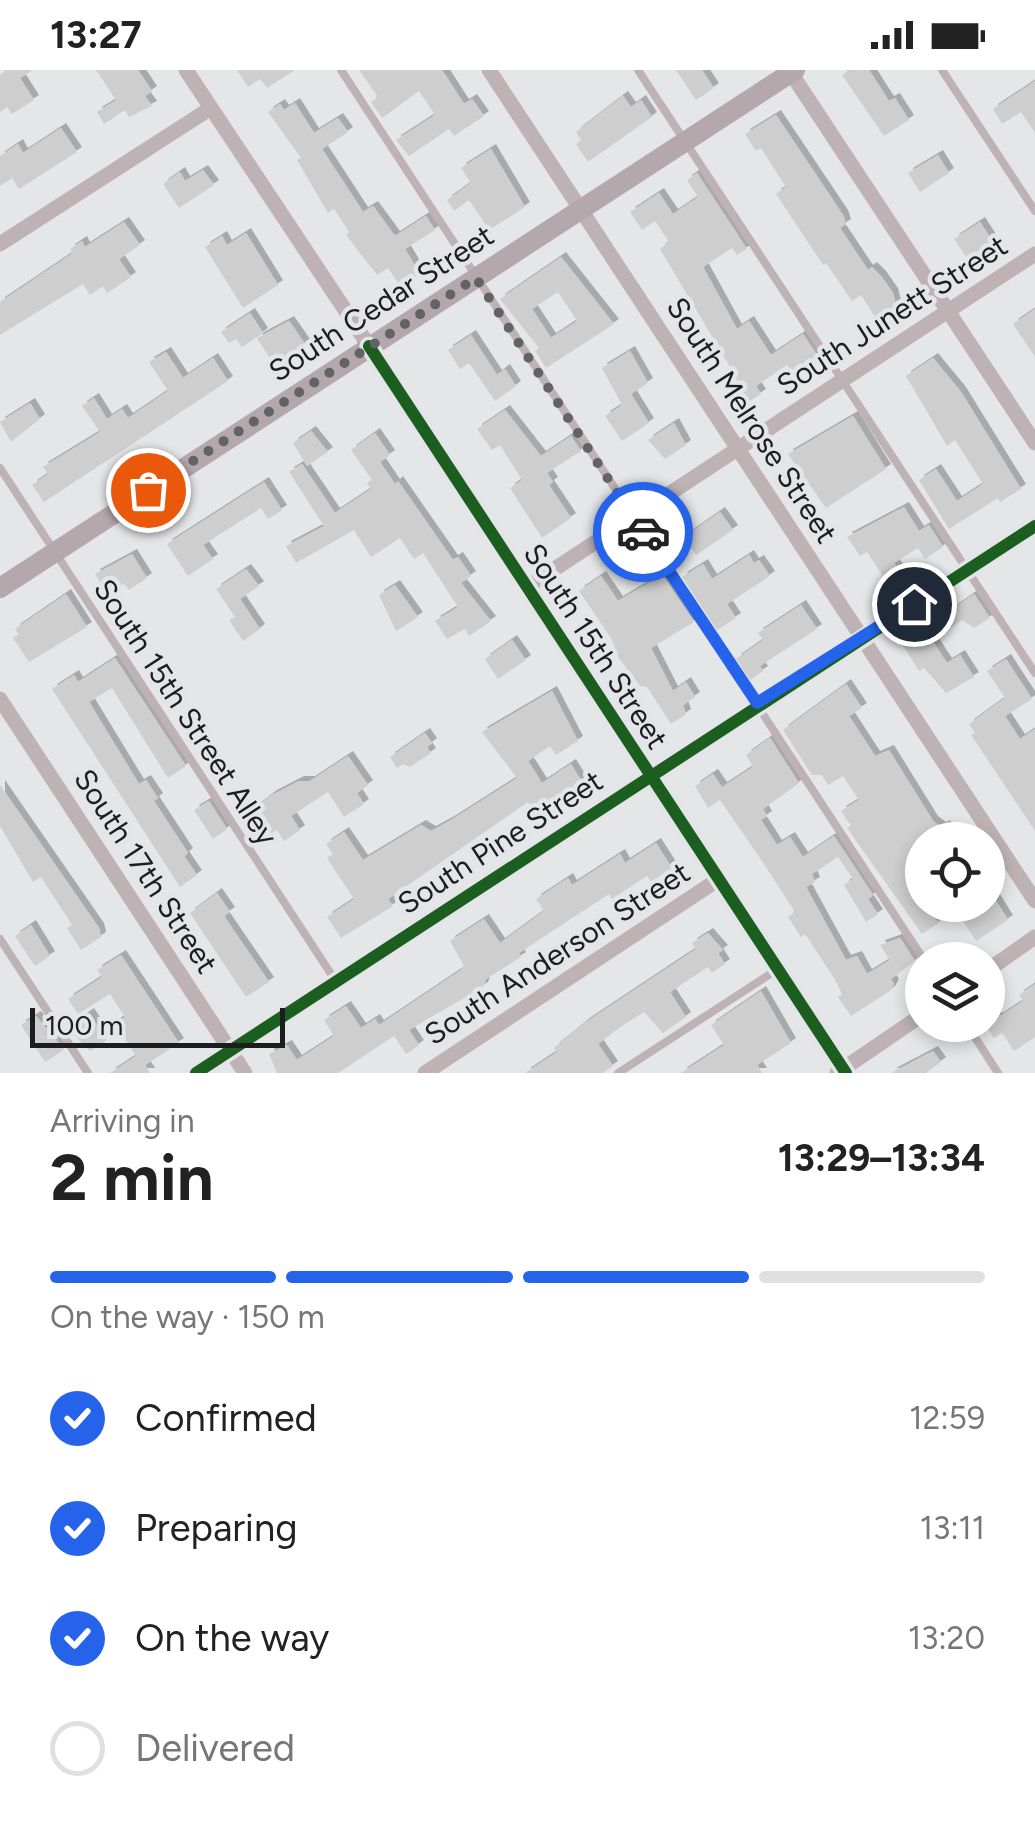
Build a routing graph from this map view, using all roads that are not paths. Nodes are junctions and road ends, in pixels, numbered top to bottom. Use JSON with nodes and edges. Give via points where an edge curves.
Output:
{"nodes":[{"id":1,"x":186,"y":70,"type":"edge"},
{"id":2,"x":341,"y":70,"type":"edge"},
{"id":3,"x":489,"y":70,"type":"edge"},
{"id":4,"x":638,"y":70,"type":"edge"},
{"id":5,"x":942,"y":70,"type":"edge"},
{"id":6,"x":792,"y":71,"type":"edge"},
{"id":7,"x":211,"y":108,"type":"junction"},
{"id":8,"x":686,"y":142,"type":"junction"},
{"id":9,"x":581,"y":210,"type":"junction"},
{"id":10,"x":1035,"y":212,"type":"edge"},
{"id":11,"x":1,"y":241,"type":"edge"},
{"id":12,"x":1035,"y":254,"type":"edge"},
{"id":13,"x":476,"y":278,"type":"junction"},
{"id":14,"x":948,"y":312,"type":"junction"},
{"id":15,"x":369,"y":346,"type":"junction"},
{"id":16,"x":842,"y":382,"type":"junction"},
{"id":17,"x":1035,"y":443,"type":"edge"},
{"id":18,"x":737,"y":448,"type":"junction"},
{"id":19,"x":0,"y":468,"type":"edge"},
{"id":20,"x":632,"y":516,"type":"junction"},
{"id":21,"x":1035,"y":526,"type":"edge"},
{"id":22,"x":54,"y":552,"type":"junction"},
{"id":23,"x":966,"y":571,"type":"junction"},
{"id":24,"x":527,"y":586,"type":"junction"},
{"id":25,"x":0,"y":588,"type":"edge"},
{"id":26,"x":861,"y":637,"type":"junction"},
{"id":27,"x":1035,"y":672,"type":"edge"},
{"id":28,"x":0,"y":699,"type":"edge"},
{"id":29,"x":757,"y":703,"type":"junction"},
{"id":30,"x":650,"y":774,"type":"junction"},
{"id":31,"x":719,"y":879,"type":"junction"},
{"id":32,"x":1035,"y":901,"type":"edge"},
{"id":33,"x":1035,"y":937,"type":"edge"},
{"id":34,"x":0,"y":939,"type":"edge"},
{"id":35,"x":912,"y":942,"type":"edge"},
{"id":36,"x":1005,"y":958,"type":"edge"},
{"id":37,"x":778,"y":969,"type":"junction"},
{"id":38,"x":335,"y":980,"type":"junction"},
{"id":39,"x":905,"y":1027,"type":"edge"},
{"id":40,"x":978,"y":1042,"type":"edge"},
{"id":41,"x":230,"y":1050,"type":"junction"},
{"id":42,"x":842,"y":1072,"type":"edge"},
{"id":43,"x":88,"y":1073,"type":"edge"},
{"id":44,"x":196,"y":1073,"type":"edge"},
{"id":45,"x":245,"y":1073,"type":"edge"},
{"id":46,"x":424,"y":1073,"type":"edge"},
{"id":47,"x":618,"y":1073,"type":"edge"},
{"id":48,"x":998,"y":1073,"type":"edge"}],
"edges":[{"from":1,"to":7,"type":"street","name":"South 15th Street"},
{"from":2,"to":13,"type":"lane"},
{"from":3,"to":9,"type":"street","name":"South Melrose Street"},
{"from":4,"to":8,"type":"lane"},
{"from":5,"to":10,"type":"lane"},
{"from":6,"to":8,"type":"main road","name":"South Cedar Street"},
{"from":6,"to":14,"type":"street"},
{"from":7,"to":11,"type":"street"},
{"from":7,"to":15,"type":"street","name":"South 15th Street"},
{"from":8,"to":9,"type":"main road","name":"South Cedar Street"},
{"from":8,"to":16,"type":"lane"},
{"from":9,"to":13,"type":"main road","name":"South Cedar Street"},
{"from":9,"to":18,"type":"street","name":"South Melrose Street"},
{"from":12,"to":14,"type":"street","name":"South Junett Street"},
{"from":13,"to":15,"type":"main road","name":"South Cedar Street"},
{"from":13,"to":20,"type":"lane"},
{"from":14,"to":16,"type":"street","name":"South Junett Street"},
{"from":14,"to":17,"type":"street"},
{"from":15,"to":22,"type":"main road","name":"South Cedar Street"},
{"from":15,"to":24,"type":"street","name":"South 15th Street"},
{"from":16,"to":18,"type":"street","name":"South Junett Street"},
{"from":16,"to":23,"type":"lane"},
{"from":18,"to":20,"type":"street","name":"South Junett Street"},
{"from":18,"to":26,"type":"street","name":"South Melrose Street"},
{"from":19,"to":22,"type":"lane","name":"South 15th Street Alley"},
{"from":20,"to":24,"type":"street","name":"South Junett Street"},
{"from":20,"to":29,"type":"lane"},
{"from":21,"to":23,"type":"street","name":"South Pine Street"},
{"from":22,"to":25,"type":"main road","name":"South Cedar Street"},
{"from":22,"to":38,"type":"lane","name":"South 15th Street Alley"},
{"from":23,"to":26,"type":"street","name":"South Pine Street"},
{"from":23,"to":27,"type":"lane"},
{"from":24,"to":30,"type":"street","name":"South 15th Street"},
{"from":26,"to":29,"type":"street","name":"South Pine Street"},
{"from":26,"to":32,"type":"street","name":"South Melrose Street"},
{"from":28,"to":41,"type":"street","name":"South 17th Street"},
{"from":29,"to":30,"type":"street","name":"South Pine Street"},
{"from":29,"to":35,"type":"lane"},
{"from":30,"to":31,"type":"street","name":"South 15th Street"},
{"from":30,"to":38,"type":"street","name":"South Pine Street"},
{"from":31,"to":37,"type":"street","name":"South 15th Street"},
{"from":31,"to":46,"type":"street","name":"South Anderson Street"},
{"from":33,"to":36,"type":"street"},
{"from":34,"to":43,"type":"lane"},
{"from":37,"to":42,"type":"street","name":"South 15th Street"},
{"from":37,"to":47,"type":"lane"},
{"from":38,"to":41,"type":"street","name":"South Pine Street"},
{"from":39,"to":42,"type":"street"},
{"from":40,"to":48,"type":"lane"},
{"from":41,"to":44,"type":"street","name":"South Pine Street"},
{"from":41,"to":45,"type":"street","name":"South 17th Street"}]}
